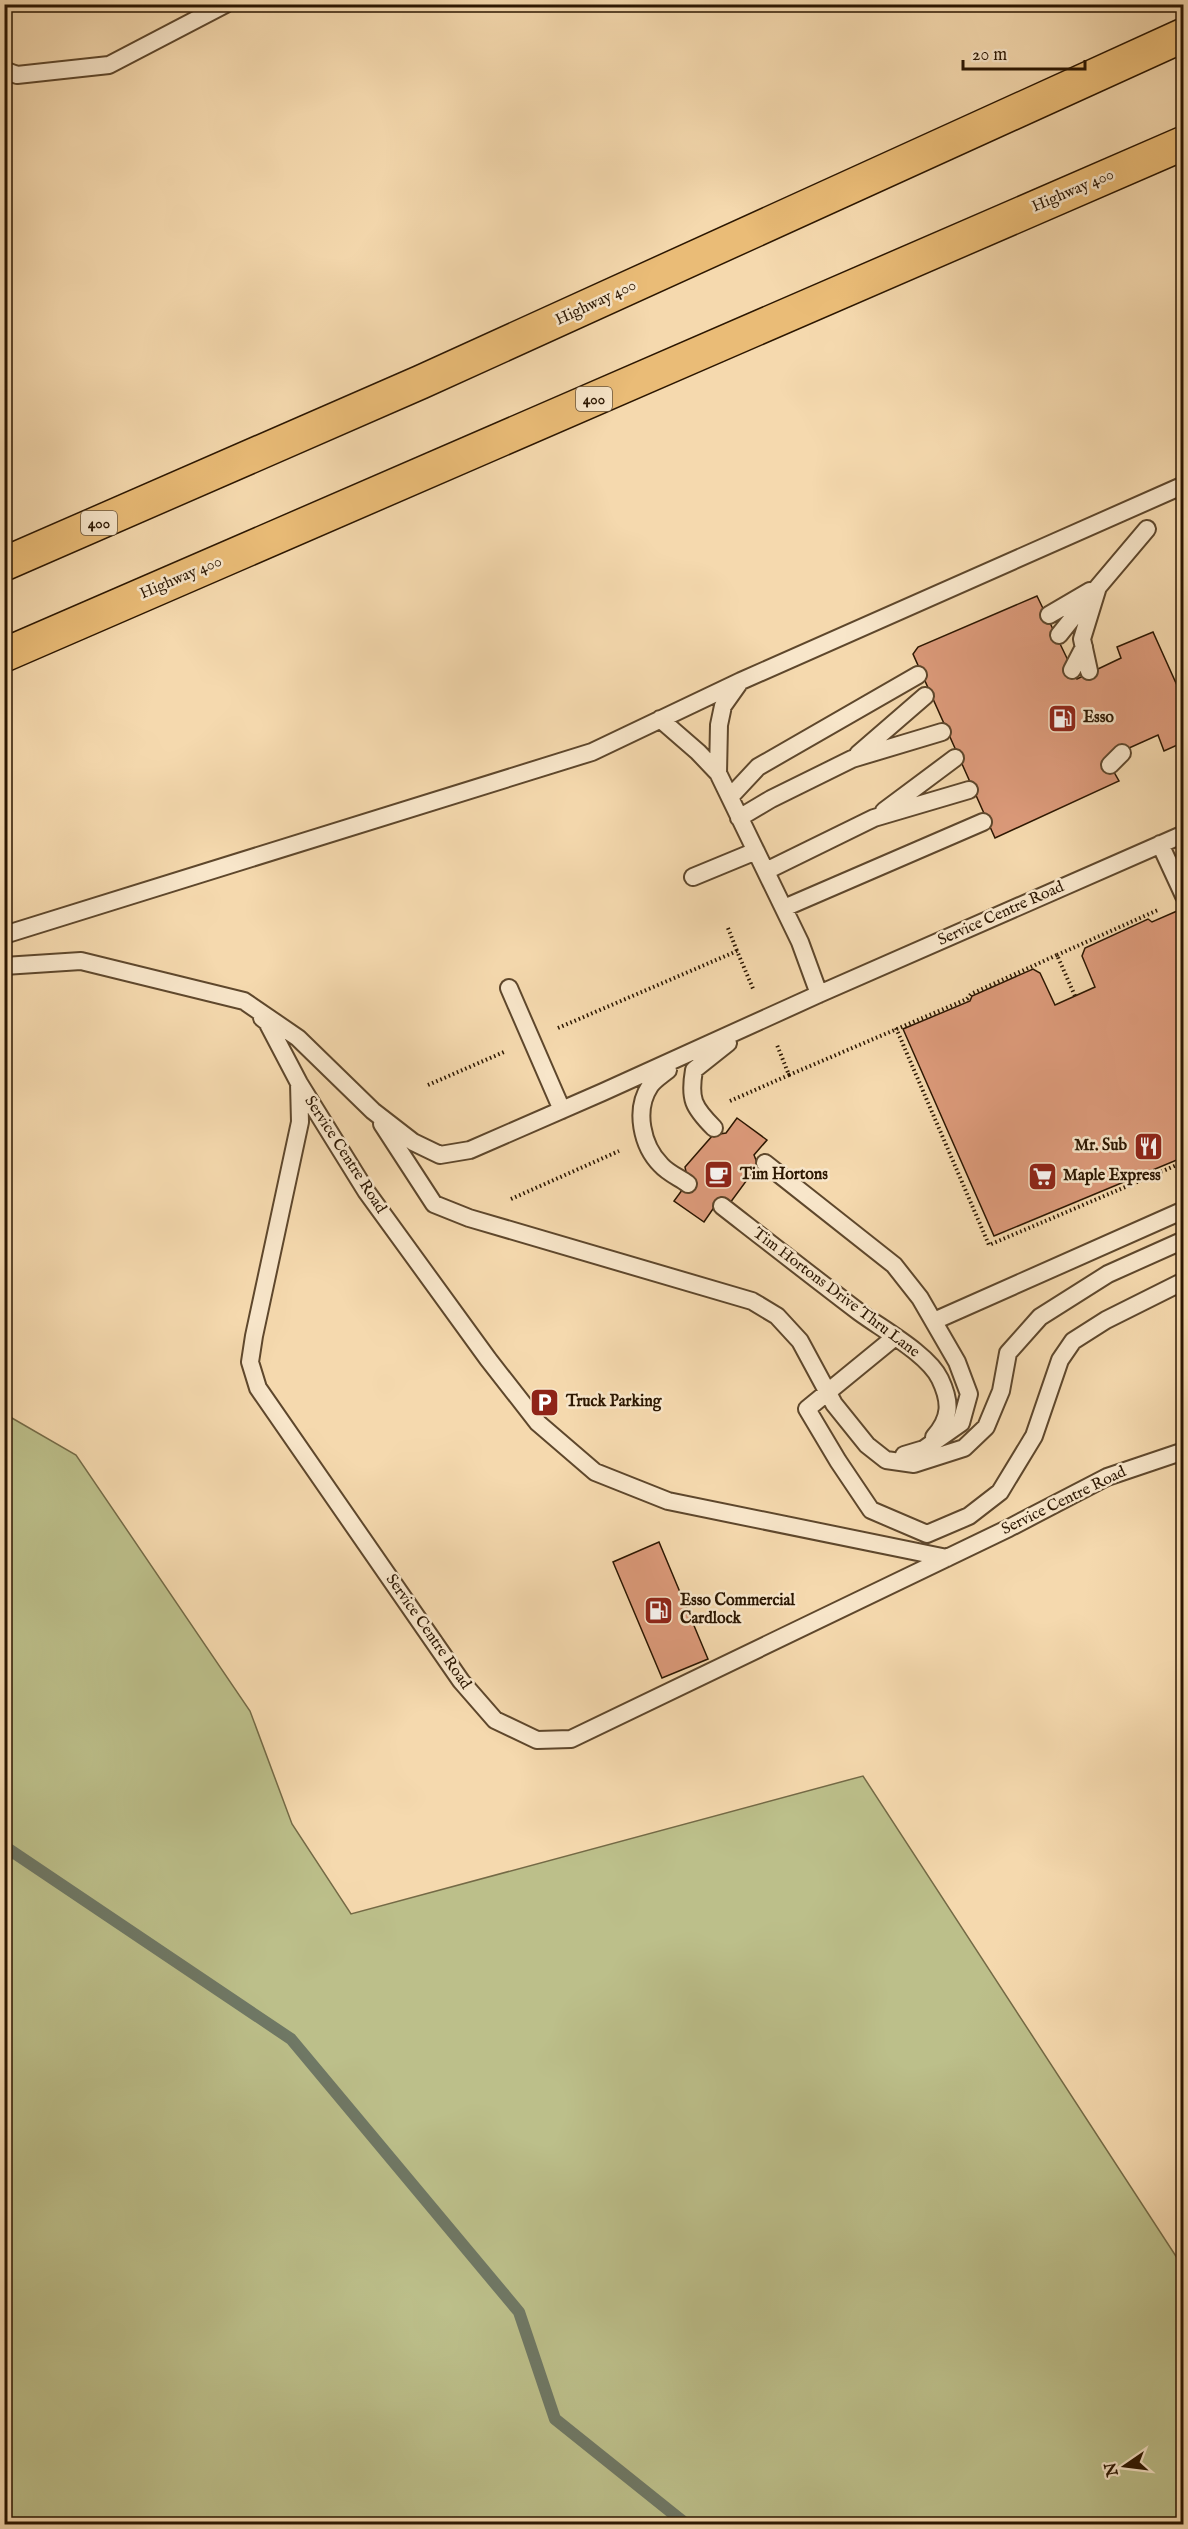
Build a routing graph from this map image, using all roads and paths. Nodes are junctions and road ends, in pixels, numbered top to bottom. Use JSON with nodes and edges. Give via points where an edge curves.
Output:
{"nodes":[{"id":1,"x":226,"y":4,"type":"edge"},
{"id":2,"x":1184,"y":35,"type":"edge"},
{"id":3,"x":4,"y":70,"type":"edge"},
{"id":4,"x":1184,"y":143,"type":"edge"},
{"id":5,"x":1184,"y":485,"type":"edge"},
{"id":6,"x":1147,"y":529,"type":"dead end"},
{"id":7,"x":4,"y":564,"type":"edge"},
{"id":8,"x":1098,"y":587,"type":"junction"},
{"id":9,"x":1049,"y":615,"type":"dead end"},
{"id":10,"x":1059,"y":635,"type":"dead end"},
{"id":11,"x":4,"y":655,"type":"edge"},
{"id":12,"x":1081,"y":671,"type":"dead end"},
{"id":13,"x":918,"y":675,"type":"dead end"},
{"id":14,"x":741,"y":681,"type":"junction"},
{"id":15,"x":925,"y":696,"type":"dead end"},
{"id":16,"x":660,"y":719,"type":"junction"},
{"id":17,"x":942,"y":732,"type":"dead end"},
{"id":18,"x":955,"y":758,"type":"dead end"},
{"id":19,"x":852,"y":759,"type":"junction"},
{"id":20,"x":718,"y":772,"type":"junction"},
{"id":21,"x":969,"y":790,"type":"dead end"},
{"id":22,"x":730,"y":797,"type":"junction"},
{"id":23,"x":739,"y":818,"type":"junction"},
{"id":24,"x":874,"y":818,"type":"junction"},
{"id":25,"x":983,"y":822,"type":"dead end"},
{"id":26,"x":1184,"y":834,"type":"edge"},
{"id":27,"x":1160,"y":844,"type":"junction"},
{"id":28,"x":756,"y":851,"type":"junction"},
{"id":29,"x":766,"y":871,"type":"junction"},
{"id":30,"x":693,"y":878,"type":"dead end"},
{"id":31,"x":1184,"y":896,"type":"edge"},
{"id":32,"x":784,"y":908,"type":"junction"},
{"id":33,"x":1162,"y":908,"type":"dead end"},
{"id":34,"x":728,"y":928,"type":"dead end"},
{"id":35,"x":4,"y":934,"type":"edge"},
{"id":36,"x":737,"y":951,"type":"dead end"},
{"id":37,"x":1057,"y":955,"type":"junction"},
{"id":38,"x":4,"y":966,"type":"edge"},
{"id":39,"x":509,"y":988,"type":"dead end"},
{"id":40,"x":819,"y":994,"type":"junction"},
{"id":41,"x":1075,"y":996,"type":"dead end"},
{"id":42,"x":244,"y":1001,"type":"junction"},
{"id":43,"x":750,"y":1027,"type":"junction"},
{"id":44,"x":896,"y":1028,"type":"junction"},
{"id":45,"x":686,"y":1055,"type":"junction"},
{"id":46,"x":789,"y":1075,"type":"dead end"},
{"id":47,"x":299,"y":1083,"type":"junction"},
{"id":48,"x":562,"y":1110,"type":"junction"},
{"id":49,"x":373,"y":1111,"type":"junction"},
{"id":50,"x":714,"y":1128,"type":"dead end"},
{"id":51,"x":1184,"y":1162,"type":"edge"},
{"id":52,"x":765,"y":1163,"type":"dead end"},
{"id":53,"x":688,"y":1184,"type":"dead end"},
{"id":54,"x":722,"y":1206,"type":"dead end"},
{"id":55,"x":1184,"y":1210,"type":"edge"},
{"id":56,"x":1184,"y":1240,"type":"edge"},
{"id":57,"x":1184,"y":1281,"type":"edge"},
{"id":58,"x":934,"y":1321,"type":"junction"},
{"id":59,"x":895,"y":1337,"type":"junction"},
{"id":60,"x":827,"y":1392,"type":"junction"},
{"id":61,"x":924,"y":1449,"type":"junction"},
{"id":62,"x":1184,"y":1451,"type":"edge"},
{"id":63,"x":886,"y":1460,"type":"junction"},
{"id":64,"x":947,"y":1558,"type":"junction"}],
"edges":[{"from":1,"to":3,"type":"lane","via":[[109,65],[17,75]]},
{"from":2,"to":7,"type":"highway","name":"Highway 400","number":"400","via":[[422,382]]},
{"from":4,"to":11,"type":"highway","name":"Highway 400","number":"400"},
{"from":5,"to":14,"type":"lane"},
{"from":6,"to":8,"type":"lane"},
{"from":8,"to":9,"type":"lane"},
{"from":8,"to":10,"type":"lane"},
{"from":8,"to":12,"type":"lane","via":[[1082,639]]},
{"from":13,"to":22,"type":"lane","via":[[758,766]]},
{"from":14,"to":16,"type":"lane"},
{"from":14,"to":20,"type":"lane","via":[[723,706]]},
{"from":15,"to":19,"type":"lane"},
{"from":16,"to":20,"type":"lane"},
{"from":16,"to":35,"type":"lane","via":[[592,752]]},
{"from":17,"to":19,"type":"lane"},
{"from":18,"to":24,"type":"lane"},
{"from":19,"to":23,"type":"lane"},
{"from":20,"to":22,"type":"lane"},
{"from":21,"to":24,"type":"lane"},
{"from":22,"to":23,"type":"lane"},
{"from":23,"to":28,"type":"lane"},
{"from":24,"to":29,"type":"lane"},
{"from":25,"to":32,"type":"lane"},
{"from":26,"to":27,"type":"lane","name":"Service Centre Road"},
{"from":27,"to":31,"type":"lane"},
{"from":27,"to":40,"type":"lane","name":"Service Centre Road"},
{"from":28,"to":29,"type":"lane"},
{"from":28,"to":30,"type":"lane"},
{"from":29,"to":32,"type":"lane"},
{"from":32,"to":40,"type":"lane"},
{"from":33,"to":37,"type":"path"},
{"from":34,"to":36,"type":"path"},
{"from":37,"to":41,"type":"path"},
{"from":37,"to":44,"type":"path"},
{"from":38,"to":42,"type":"lane","name":"Service Centre Road","via":[[81,961]]},
{"from":39,"to":48,"type":"lane"},
{"from":40,"to":43,"type":"lane","name":"Service Centre Road"},
{"from":42,"to":47,"type":"lane","name":"Service Centre Road","via":[[267,1022]]},
{"from":42,"to":49,"type":"lane","name":"Service Centre Road","via":[[298,1038]]},
{"from":43,"to":45,"type":"lane","name":"Service Centre Road"},
{"from":43,"to":50,"type":"lane","via":[[694,1070],[690,1092],[700,1114]]},
{"from":44,"to":46,"type":"path"},
{"from":44,"to":51,"type":"path","via":[[989,1245]]},
{"from":45,"to":48,"type":"lane","name":"Service Centre Road"},
{"from":45,"to":53,"type":"lane","via":[[650,1085],[642,1104],[648,1149],[662,1166]]},
{"from":47,"to":64,"type":"lane","name":"Service Centre Road","via":[[366,1191],[488,1359],[538,1423],[595,1472],[668,1501]]},
{"from":47,"to":64,"type":"lane","name":"Service Centre Road","via":[[300,1122],[250,1362],[258,1388],[461,1681],[495,1720],[537,1740],[571,1740]]},
{"from":48,"to":49,"type":"lane","name":"Service Centre Road","via":[[470,1150],[440,1155],[413,1142]]},
{"from":49,"to":60,"type":"lane","via":[[434,1204],[469,1218],[752,1301],[777,1317],[800,1341]]},
{"from":52,"to":58,"type":"lane","name":"Tim Hortons Drive Thru Lane","via":[[894,1265]]},
{"from":54,"to":59,"type":"lane","name":"Tim Hortons Drive Thru Lane"},
{"from":55,"to":58,"type":"lane"},
{"from":56,"to":63,"type":"lane","via":[[1108,1274],[1040,1317],[1008,1353],[1001,1391],[986,1427],[964,1448],[914,1464]]},
{"from":57,"to":60,"type":"lane","name":"Service Centre Road","via":[[1073,1341],[1060,1360],[1034,1436],[1000,1492],[969,1516],[927,1534],[871,1510],[807,1409]]},
{"from":58,"to":61,"type":"lane","name":"Tim Hortons Drive Thru Lane","via":[[957,1362],[969,1394],[961,1423]]},
{"from":59,"to":60,"type":"lane","name":"Service Centre Road"},
{"from":59,"to":61,"type":"lane","name":"Tim Hortons Drive Thru Lane","via":[[916,1352],[939,1377],[949,1405],[944,1427]]},
{"from":60,"to":63,"type":"lane","via":[[867,1445]]},
{"from":61,"to":63,"type":"lane","name":"Tim Hortons Drive Thru Lane"},
{"from":62,"to":64,"type":"lane","name":"Service Centre Road","via":[[1107,1477]]}]}
